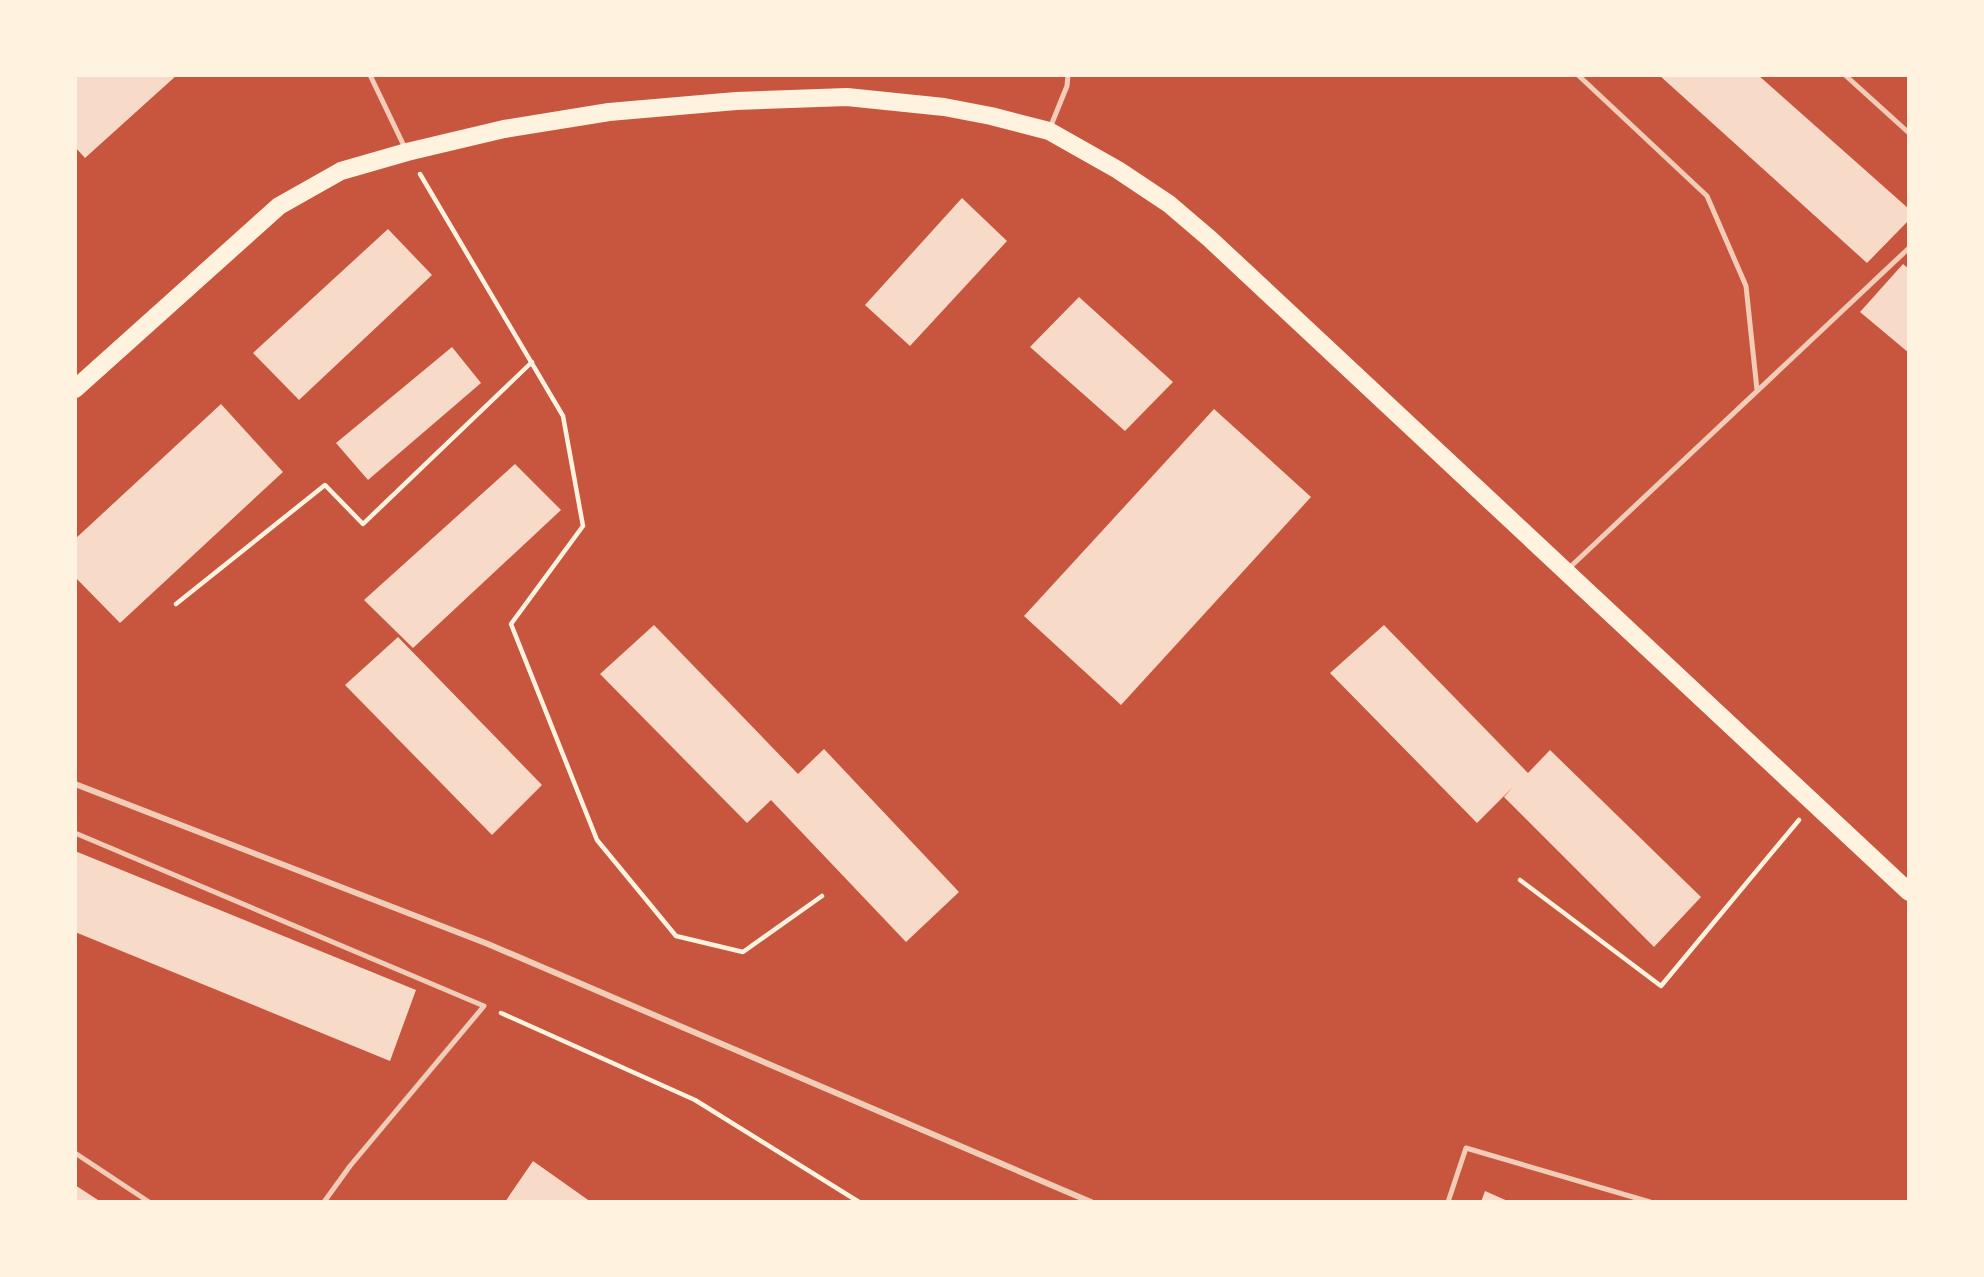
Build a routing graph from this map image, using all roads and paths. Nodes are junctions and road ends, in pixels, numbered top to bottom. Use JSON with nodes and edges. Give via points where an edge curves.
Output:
{"nodes":[{"id":1,"x":370,"y":75,"type":"edge"},
{"id":2,"x":1068,"y":75,"type":"edge"},
{"id":3,"x":1578,"y":75,"type":"edge"},
{"id":4,"x":1845,"y":75,"type":"edge"},
{"id":5,"x":1049,"y":131,"type":"junction"},
{"id":6,"x":1909,"y":133,"type":"edge"},
{"id":7,"x":407,"y":152,"type":"junction"},
{"id":8,"x":1909,"y":248,"type":"edge"},
{"id":9,"x":532,"y":362,"type":"junction"},
{"id":10,"x":75,"y":389,"type":"edge"},
{"id":11,"x":1758,"y":390,"type":"junction"},
{"id":12,"x":1565,"y":571,"type":"junction"},
{"id":13,"x":176,"y":604,"type":"dead end"},
{"id":14,"x":75,"y":784,"type":"edge"},
{"id":15,"x":1813,"y":803,"type":"junction"},
{"id":16,"x":75,"y":833,"type":"edge"},
{"id":17,"x":1520,"y":880,"type":"dead end"},
{"id":18,"x":1909,"y":892,"type":"edge"},
{"id":19,"x":822,"y":896,"type":"dead end"},
{"id":20,"x":484,"y":1006,"type":"junction"},
{"id":21,"x":75,"y":1153,"type":"edge"},
{"id":22,"x":149,"y":1202,"type":"edge"},
{"id":23,"x":324,"y":1202,"type":"edge"},
{"id":24,"x":859,"y":1202,"type":"edge"},
{"id":25,"x":1091,"y":1202,"type":"edge"},
{"id":26,"x":1448,"y":1202,"type":"edge"},
{"id":27,"x":1650,"y":1202,"type":"edge"}],
"edges":[{"from":1,"to":7,"type":"lane"},
{"from":2,"to":5,"type":"lane"},
{"from":3,"to":11,"type":"lane","via":[[1707,196],[1746,286]]},
{"from":4,"to":6,"type":"lane"},
{"from":5,"to":7,"type":"main road","via":[[991,116],[847,97],[736,101],[583,116]]},
{"from":5,"to":12,"type":"main road","via":[[1169,204]]},
{"from":7,"to":9,"type":"path"},
{"from":7,"to":10,"type":"main road","via":[[341,172],[279,206]]},
{"from":8,"to":11,"type":"lane"},
{"from":9,"to":13,"type":"path","via":[[363,524],[325,485]]},
{"from":9,"to":19,"type":"path","via":[[563,416],[583,526],[511,624],[597,840],[676,936],[743,952]]},
{"from":11,"to":12,"type":"lane"},
{"from":12,"to":15,"type":"main road"},
{"from":14,"to":25,"type":"street","via":[[488,944]]},
{"from":15,"to":17,"type":"path","via":[[1661,986]]},
{"from":15,"to":18,"type":"main road"},
{"from":16,"to":20,"type":"lane"},
{"from":20,"to":23,"type":"lane"},
{"from":20,"to":24,"type":"path","via":[[695,1100]]},
{"from":21,"to":22,"type":"lane"},
{"from":26,"to":27,"type":"lane","via":[[1466,1148]]}]}
